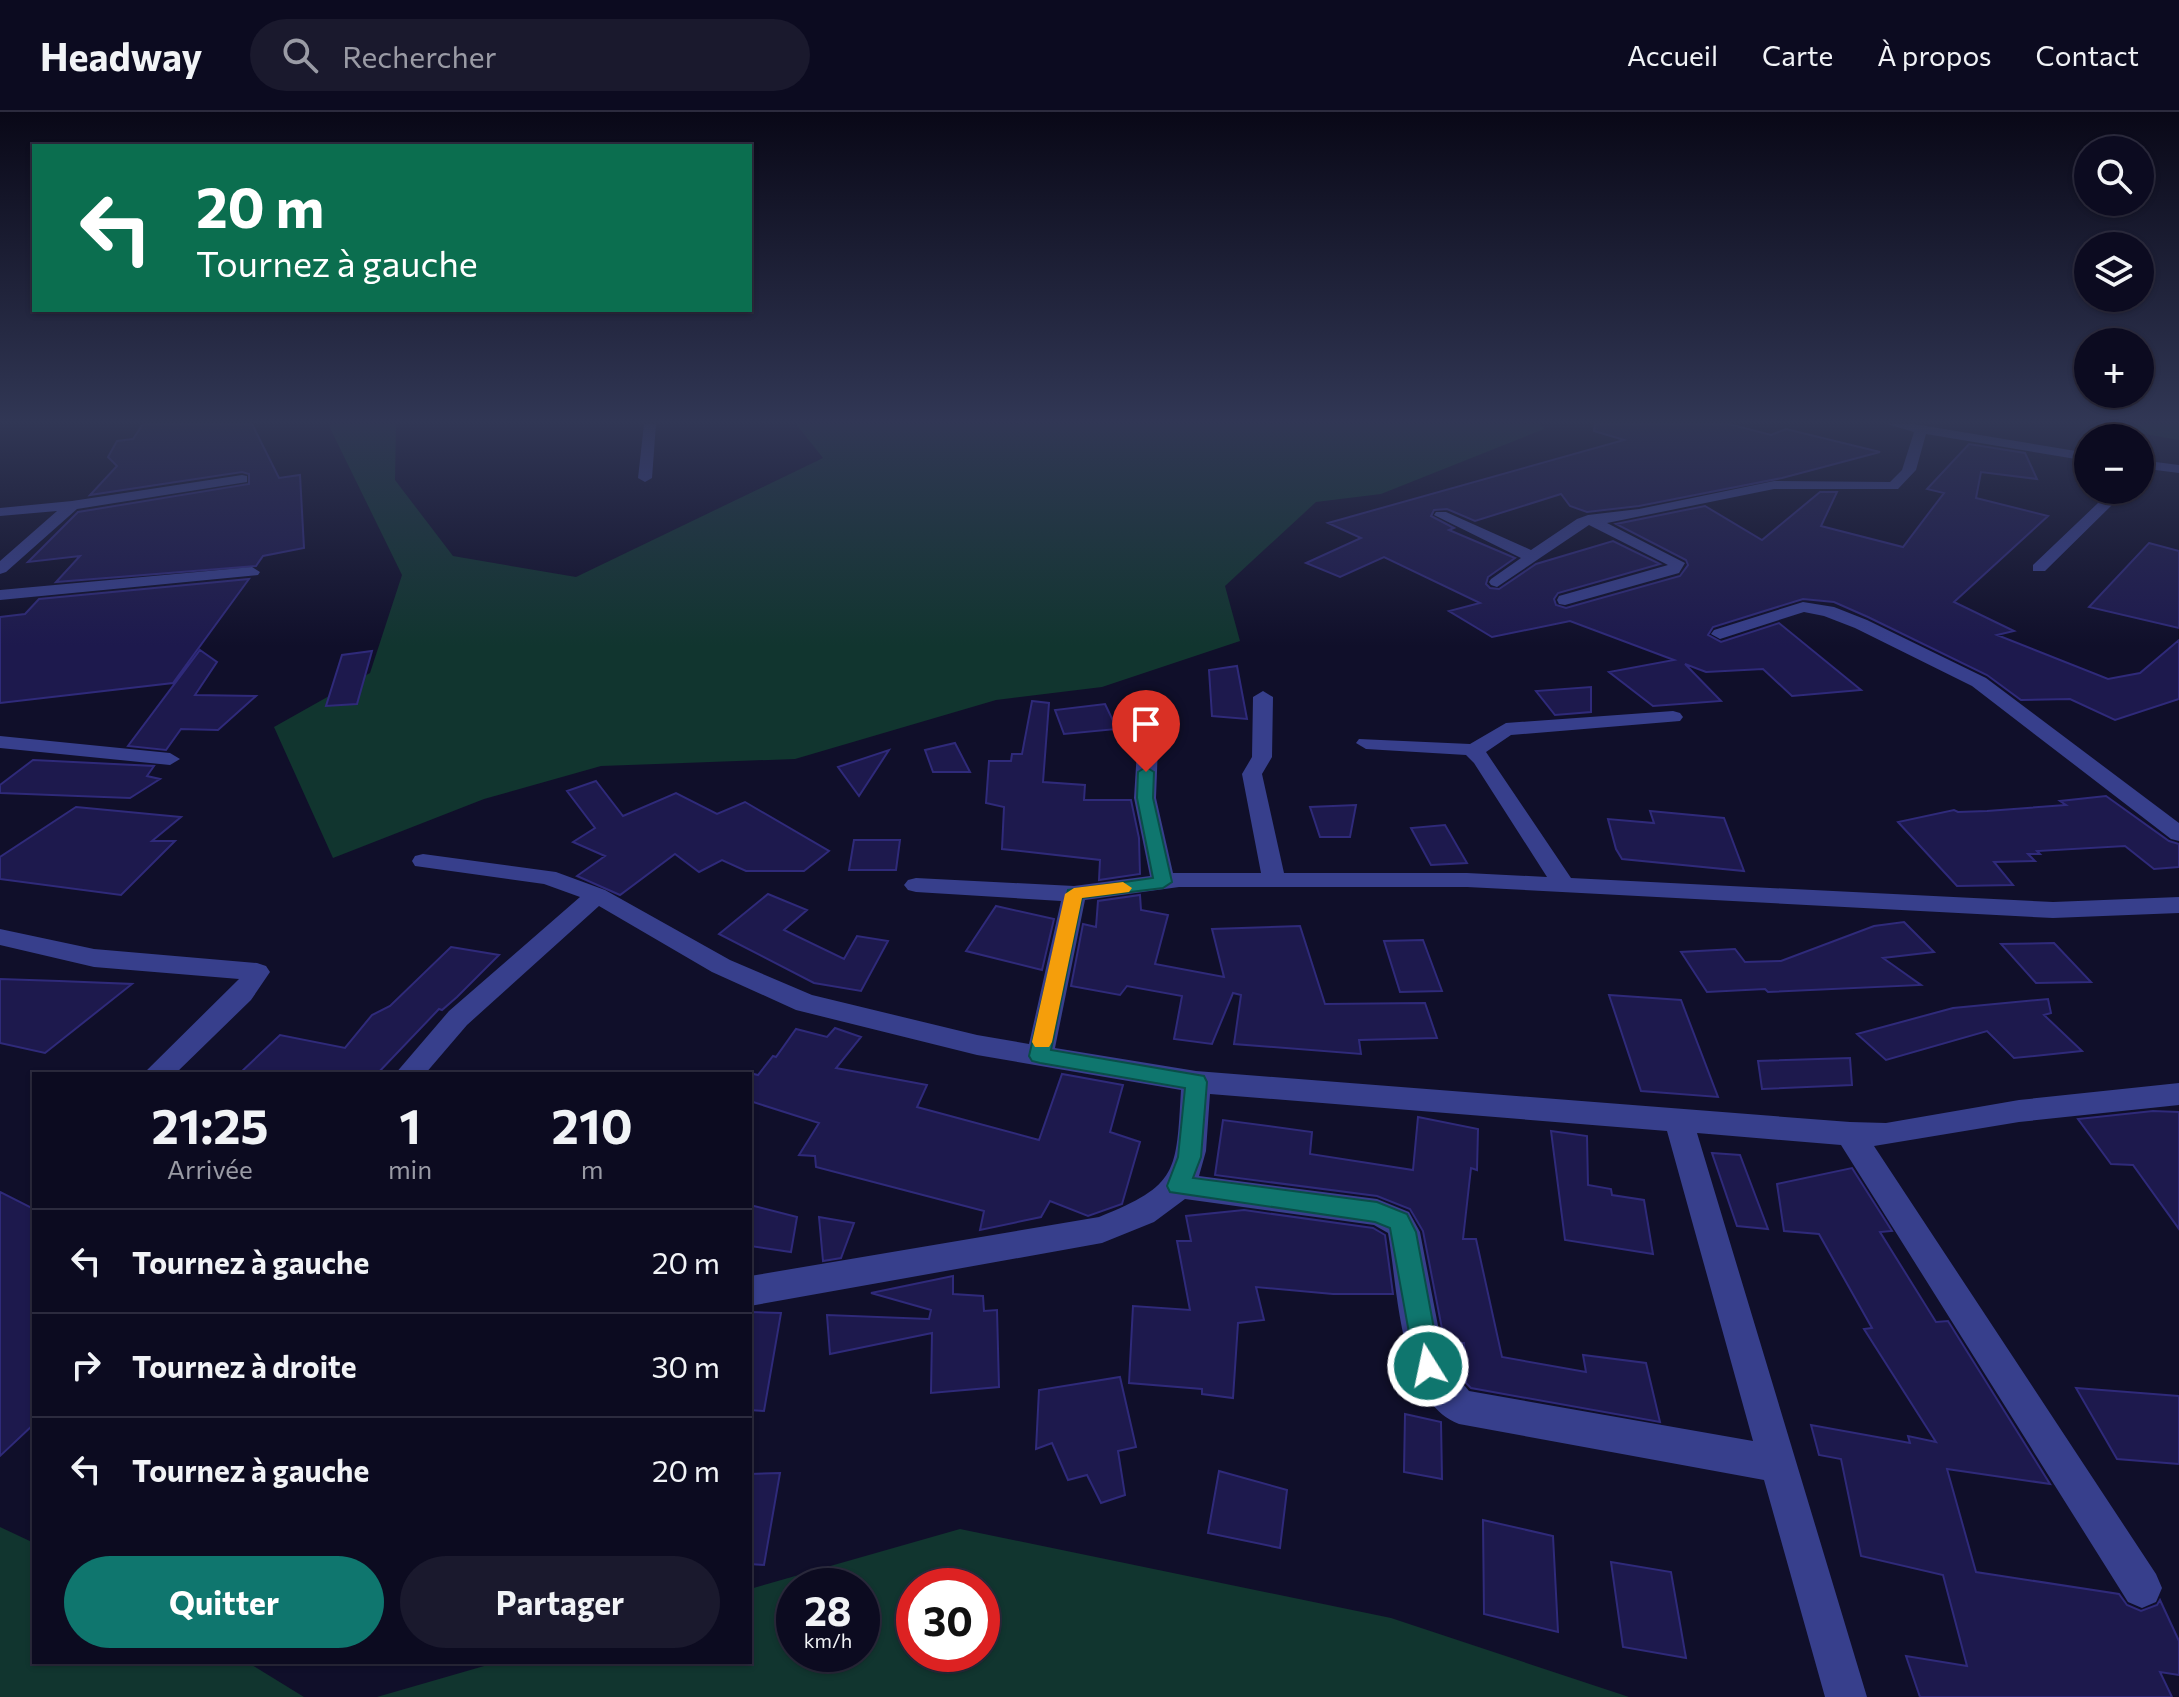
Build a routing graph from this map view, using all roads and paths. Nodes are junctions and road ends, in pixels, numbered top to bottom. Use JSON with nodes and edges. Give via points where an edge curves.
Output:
{"nodes":[{"id":1,"x":118,"y":498,"type":"edge"},
{"id":2,"x":1714,"y":498,"type":"edge"},
{"id":3,"x":2106,"y":504,"type":"edge"},
{"id":4,"x":72,"y":505,"type":"junction"},
{"id":5,"x":0,"y":512,"type":"edge"},
{"id":6,"x":1441,"y":515,"type":"dead end"},
{"id":7,"x":1588,"y":519,"type":"junction"},
{"id":8,"x":1533,"y":557,"type":"junction"},
{"id":9,"x":2039,"y":568,"type":"dead end"},
{"id":10,"x":0,"y":569,"type":"edge"},
{"id":11,"x":252,"y":572,"type":"dead end"},
{"id":12,"x":1497,"y":582,"type":"dead end"},
{"id":13,"x":0,"y":595,"type":"edge"},
{"id":14,"x":1565,"y":600,"type":"dead end"},
{"id":15,"x":1720,"y":634,"type":"dead end"},
{"id":16,"x":1263,"y":697,"type":"dead end"},
{"id":17,"x":1673,"y":717,"type":"dead end"},
{"id":18,"x":1149,"y":719,"type":"dead end"},
{"id":19,"x":0,"y":742,"type":"edge"},
{"id":20,"x":1366,"y":743,"type":"dead end"},
{"id":21,"x":1473,"y":751,"type":"junction"},
{"id":22,"x":170,"y":759,"type":"dead end"},
{"id":23,"x":2179,"y":834,"type":"edge"},
{"id":24,"x":423,"y":861,"type":"dead end"},
{"id":25,"x":1274,"y":880,"type":"junction"},
{"id":26,"x":1163,"y":882,"type":"junction"},
{"id":27,"x":916,"y":885,"type":"dead end"},
{"id":28,"x":1565,"y":886,"type":"junction"},
{"id":29,"x":1074,"y":894,"type":"junction"},
{"id":30,"x":597,"y":895,"type":"junction"},
{"id":31,"x":2179,"y":905,"type":"edge"},
{"id":32,"x":0,"y":937,"type":"edge"},
{"id":33,"x":1040,"y":1056,"type":"junction"},
{"id":34,"x":159,"y":1072,"type":"edge"},
{"id":35,"x":411,"y":1072,"type":"edge"},
{"id":36,"x":1196,"y":1082,"type":"junction"},
{"id":37,"x":2179,"y":1094,"type":"edge"},
{"id":38,"x":1679,"y":1122,"type":"junction"},
{"id":39,"x":1850,"y":1134,"type":"junction"},
{"id":40,"x":1179,"y":1186,"type":"junction"},
{"id":41,"x":752,"y":1291,"type":"edge"},
{"id":42,"x":1779,"y":1464,"type":"junction"},
{"id":43,"x":2142,"y":1588,"type":"dead end"},
{"id":44,"x":1846,"y":1697,"type":"edge"}],
"edges":[{"from":1,"to":4,"type":"street"},
{"from":2,"to":7,"type":"street"},
{"from":3,"to":9,"type":"street"},
{"from":4,"to":5,"type":"street"},
{"from":4,"to":10,"type":"street"},
{"from":6,"to":8,"type":"street"},
{"from":7,"to":8,"type":"street"},
{"from":7,"to":14,"type":"street","via":[[1677,563],[1658,575]]},
{"from":8,"to":12,"type":"street"},
{"from":11,"to":13,"type":"street"},
{"from":15,"to":23,"type":"street","via":[[1803,607],[1861,624],[1979,682]]},
{"from":16,"to":25,"type":"street","via":[[1262,757],[1252,774]]},
{"from":17,"to":21,"type":"street","via":[[1506,729]]},
{"from":18,"to":26,"type":"street","via":[[1145,798]]},
{"from":19,"to":22,"type":"street"},
{"from":20,"to":21,"type":"street"},
{"from":21,"to":28,"type":"street"},
{"from":24,"to":30,"type":"street","via":[[548,877]]},
{"from":25,"to":26,"type":"street"},
{"from":25,"to":28,"type":"street"},
{"from":26,"to":29,"type":"street"},
{"from":27,"to":29,"type":"street"},
{"from":28,"to":31,"type":"street","via":[[2053,910]]},
{"from":29,"to":33,"type":"street"},
{"from":30,"to":33,"type":"street","via":[[721,966],[805,1003]]},
{"from":30,"to":35,"type":"street","via":[[458,1018]]},
{"from":32,"to":34,"type":"street","via":[[94,958],[257,972],[242,994]]},
{"from":33,"to":36,"type":"street"},
{"from":36,"to":38,"type":"street"},
{"from":36,"to":40,"type":"street","via":[[1189,1157]]},
{"from":37,"to":39,"type":"street","via":[[2019,1111],[1886,1135]]},
{"from":38,"to":39,"type":"street"},
{"from":38,"to":42,"type":"street"},
{"from":39,"to":43,"type":"street"},
{"from":40,"to":41,"type":"street","via":[[1150,1208],[1102,1230]]},
{"from":40,"to":42,"type":"street","via":[[1377,1212],[1398,1221],[1428,1366],[1459,1407]]},
{"from":42,"to":44,"type":"street"}]}
